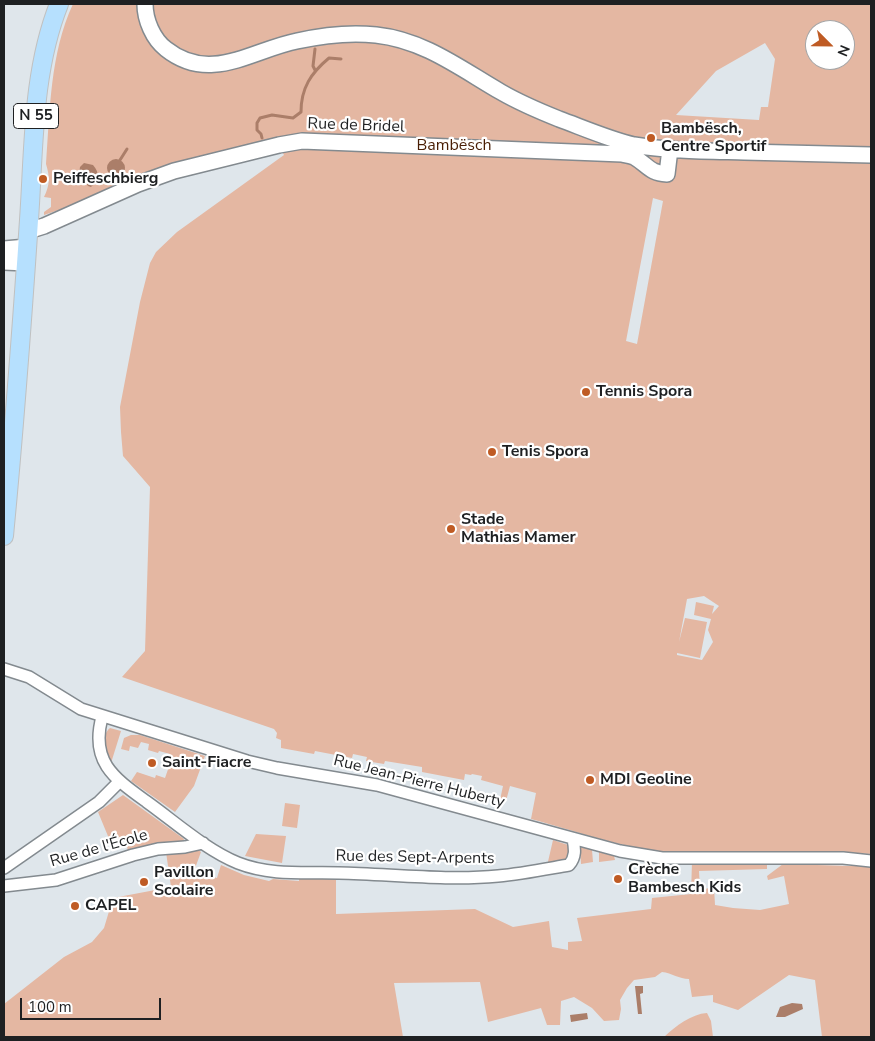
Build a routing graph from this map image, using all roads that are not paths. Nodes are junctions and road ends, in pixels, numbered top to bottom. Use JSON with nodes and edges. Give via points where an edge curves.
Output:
{"nodes":[{"id":1,"x":59,"y":4,"type":"edge"},
{"id":2,"x":146,"y":4,"type":"edge"},
{"id":3,"x":670,"y":149,"type":"junction"},
{"id":4,"x":871,"y":155,"type":"edge"},
{"id":5,"x":27,"y":247,"type":"junction"},
{"id":6,"x":4,"y":249,"type":"edge"},
{"id":7,"x":4,"y":262,"type":"edge"},
{"id":8,"x":4,"y":536,"type":"edge"},
{"id":9,"x":4,"y":669,"type":"edge"},
{"id":10,"x":102,"y":717,"type":"junction"},
{"id":11,"x":119,"y":782,"type":"junction"},
{"id":12,"x":573,"y":839,"type":"junction"},
{"id":13,"x":203,"y":842,"type":"junction"},
{"id":14,"x":871,"y":861,"type":"edge"},
{"id":15,"x":4,"y":868,"type":"edge"},
{"id":16,"x":4,"y":886,"type":"edge"}],
"edges":[{"from":1,"to":5,"type":"main road","number":"N 55","via":[[48,37],[37,102]]},
{"from":2,"to":3,"type":"main road","via":[[151,30],[161,45],[175,56],[193,63],[210,66],[327,35],[378,35],[407,41],[438,54],[529,107],[632,144]]},
{"from":3,"to":4,"type":"main road"},
{"from":3,"to":5,"type":"main road","name":"Rue de Bridel","via":[[667,174],[657,174],[634,157],[622,154],[302,141],[174,171],[138,184],[44,226]]},
{"from":5,"to":6,"type":"main road"},
{"from":5,"to":7,"type":"main road"},
{"from":5,"to":8,"type":"main road","number":"N 55"},
{"from":9,"to":10,"type":"street","name":"Rue Jean-Pierre Huberty","via":[[29,677],[81,709]]},
{"from":10,"to":11,"type":"street","name":"Rue des Sept-Arpents","via":[[98,745],[103,762]]},
{"from":10,"to":12,"type":"street","name":"Rue Jean-Pierre Huberty","via":[[247,761],[377,785]]},
{"from":11,"to":13,"type":"street","name":"Rue des Sept-Arpents"},
{"from":11,"to":15,"type":"street","via":[[99,802]]},
{"from":12,"to":13,"type":"street","name":"Rue des Sept-Arpents","via":[[575,854],[570,865],[478,877],[284,873],[238,863]]},
{"from":12,"to":14,"type":"street","via":[[662,858],[843,858]]},
{"from":13,"to":16,"type":"street","name":"Rue de l'École","via":[[134,855],[56,880]]}]}
